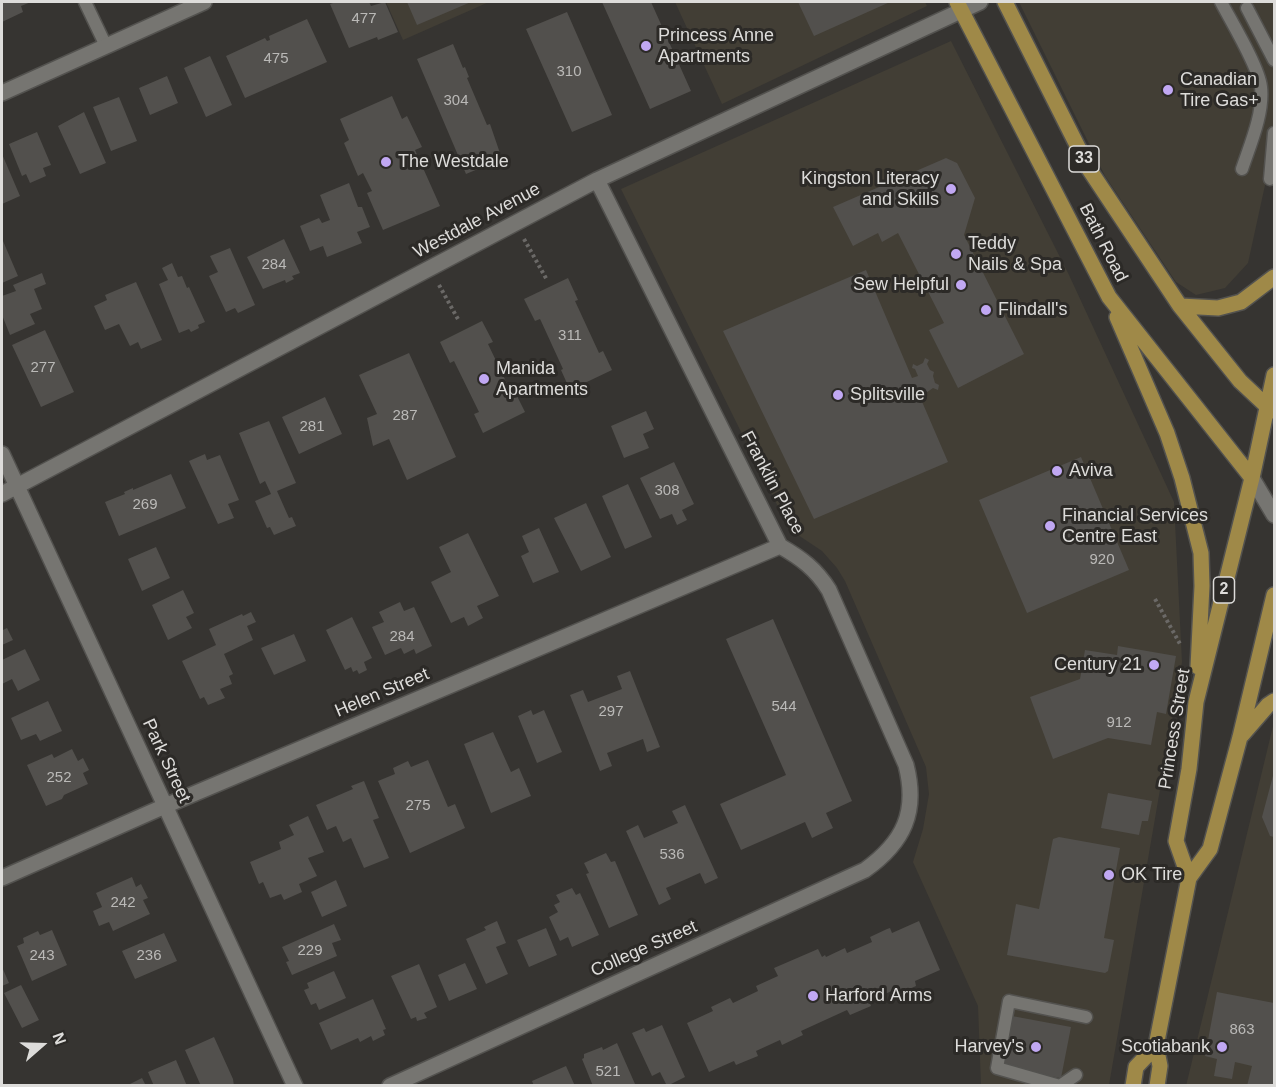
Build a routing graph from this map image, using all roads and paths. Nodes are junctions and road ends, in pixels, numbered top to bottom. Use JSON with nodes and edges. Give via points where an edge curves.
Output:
{"nodes":[{"id":1,"x":85,"y":2,"type":"edge"},
{"id":2,"x":204,"y":2,"type":"edge"},
{"id":3,"x":980,"y":2,"type":"edge"},
{"id":4,"x":1005,"y":2,"type":"edge"},
{"id":5,"x":1221,"y":2,"type":"edge"},
{"id":6,"x":960,"y":6,"type":"edge"},
{"id":7,"x":1247,"y":8,"type":"dead end"},
{"id":8,"x":105,"y":46,"type":"junction"},
{"id":9,"x":1275,"y":60,"type":"edge"},
{"id":10,"x":2,"y":93,"type":"edge"},
{"id":11,"x":1275,"y":132,"type":"edge"},
{"id":12,"x":1242,"y":169,"type":"dead end"},
{"id":13,"x":1270,"y":179,"type":"dead end"},
{"id":14,"x":597,"y":180,"type":"junction"},
{"id":15,"x":524,"y":238,"type":"dead end"},
{"id":16,"x":1275,"y":277,"type":"edge"},
{"id":17,"x":547,"y":280,"type":"dead end"},
{"id":18,"x":439,"y":283,"type":"dead end"},
{"id":19,"x":1109,"y":297,"type":"junction"},
{"id":20,"x":1180,"y":306,"type":"junction"},
{"id":21,"x":459,"y":321,"type":"dead end"},
{"id":22,"x":1275,"y":375,"type":"edge"},
{"id":23,"x":1271,"y":410,"type":"edge"},
{"id":24,"x":2,"y":454,"type":"edge"},
{"id":25,"x":1252,"y":478,"type":"junction"},
{"id":26,"x":17,"y":487,"type":"junction"},
{"id":27,"x":2,"y":494,"type":"edge"},
{"id":28,"x":1275,"y":515,"type":"edge"},
{"id":29,"x":780,"y":546,"type":"junction"},
{"id":30,"x":1275,"y":595,"type":"edge"},
{"id":31,"x":1155,"y":598,"type":"dead end"},
{"id":32,"x":1185,"y":649,"type":"dead end"},
{"id":33,"x":1275,"y":701,"type":"edge"},
{"id":34,"x":1196,"y":702,"type":"junction"},
{"id":35,"x":1240,"y":737,"type":"junction"},
{"id":36,"x":165,"y":806,"type":"junction"},
{"id":37,"x":902,"y":832,"type":"joint"},
{"id":38,"x":2,"y":878,"type":"edge"},
{"id":39,"x":1189,"y":878,"type":"junction"},
{"id":40,"x":1086,"y":1017,"type":"dead end"},
{"id":41,"x":1156,"y":1046,"type":"junction"},
{"id":42,"x":1076,"y":1075,"type":"dead end"},
{"id":43,"x":295,"y":1086,"type":"edge"},
{"id":44,"x":390,"y":1086,"type":"edge"},
{"id":45,"x":1060,"y":1086,"type":"edge"},
{"id":46,"x":1133,"y":1086,"type":"edge"},
{"id":47,"x":1157,"y":1086,"type":"edge"}],
"edges":[{"from":1,"to":8,"type":"lane"},
{"from":2,"to":8,"type":"street"},
{"from":3,"to":6,"type":"street","name":"Westdale Avenue"},
{"from":4,"to":20,"type":"main road","name":"Bath Road","number":"33","via":[[1089,169]]},
{"from":5,"to":12,"type":"lane","via":[[1262,86],[1258,119]]},
{"from":6,"to":14,"type":"street","name":"Westdale Avenue"},
{"from":6,"to":19,"type":"main road","name":"Bath Road","number":"33"},
{"from":7,"to":9,"type":"lane"},
{"from":8,"to":10,"type":"street"},
{"from":11,"to":13,"type":"lane"},
{"from":14,"to":26,"type":"street","name":"Westdale Avenue"},
{"from":14,"to":29,"type":"street","name":"Franklin Place"},
{"from":15,"to":17,"type":"path"},
{"from":16,"to":20,"type":"main road","via":[[1241,302],[1218,308]]},
{"from":18,"to":21,"type":"path"},
{"from":19,"to":25,"type":"main road","name":"Bath Road","number":"33"},
{"from":19,"to":34,"type":"main road","via":[[1167,433],[1201,553]]},
{"from":20,"to":23,"type":"main road","name":"Bath Road","number":"33","via":[[1240,381]]},
{"from":22,"to":23,"type":"main road","name":"Princess Street","number":"2"},
{"from":23,"to":25,"type":"main road","name":"Princess Street","number":"2"},
{"from":24,"to":26,"type":"street","name":"Park Street"},
{"from":25,"to":28,"type":"street","number":"33"},
{"from":25,"to":34,"type":"main road","name":"Princess Street","number":"2"},
{"from":26,"to":27,"type":"street","name":"Westdale Avenue"},
{"from":26,"to":36,"type":"street","name":"Park Street"},
{"from":29,"to":36,"type":"street","name":"Helen Street"},
{"from":29,"to":37,"type":"street","name":"Franklin Place","via":[[808,564],[829,590],[906,765],[911,800]]},
{"from":30,"to":35,"type":"main road"},
{"from":31,"to":32,"type":"path"},
{"from":33,"to":35,"type":"main road"},
{"from":34,"to":39,"type":"main road","name":"Princess Street","number":"2","via":[[1176,841]]},
{"from":35,"to":39,"type":"main road","via":[[1210,849]]},
{"from":36,"to":38,"type":"street","name":"Helen Street"},
{"from":36,"to":43,"type":"street","name":"Park Street"},
{"from":37,"to":44,"type":"street","name":"College Street","via":[[893,846],[865,870]]},
{"from":39,"to":41,"type":"main road"},
{"from":40,"to":45,"type":"lane","via":[[1009,1001],[997,1068]]},
{"from":41,"to":46,"type":"main road","via":[[1136,1067]]},
{"from":41,"to":47,"type":"main road","via":[[1160,1066]]},
{"from":42,"to":45,"type":"lane"}]}
